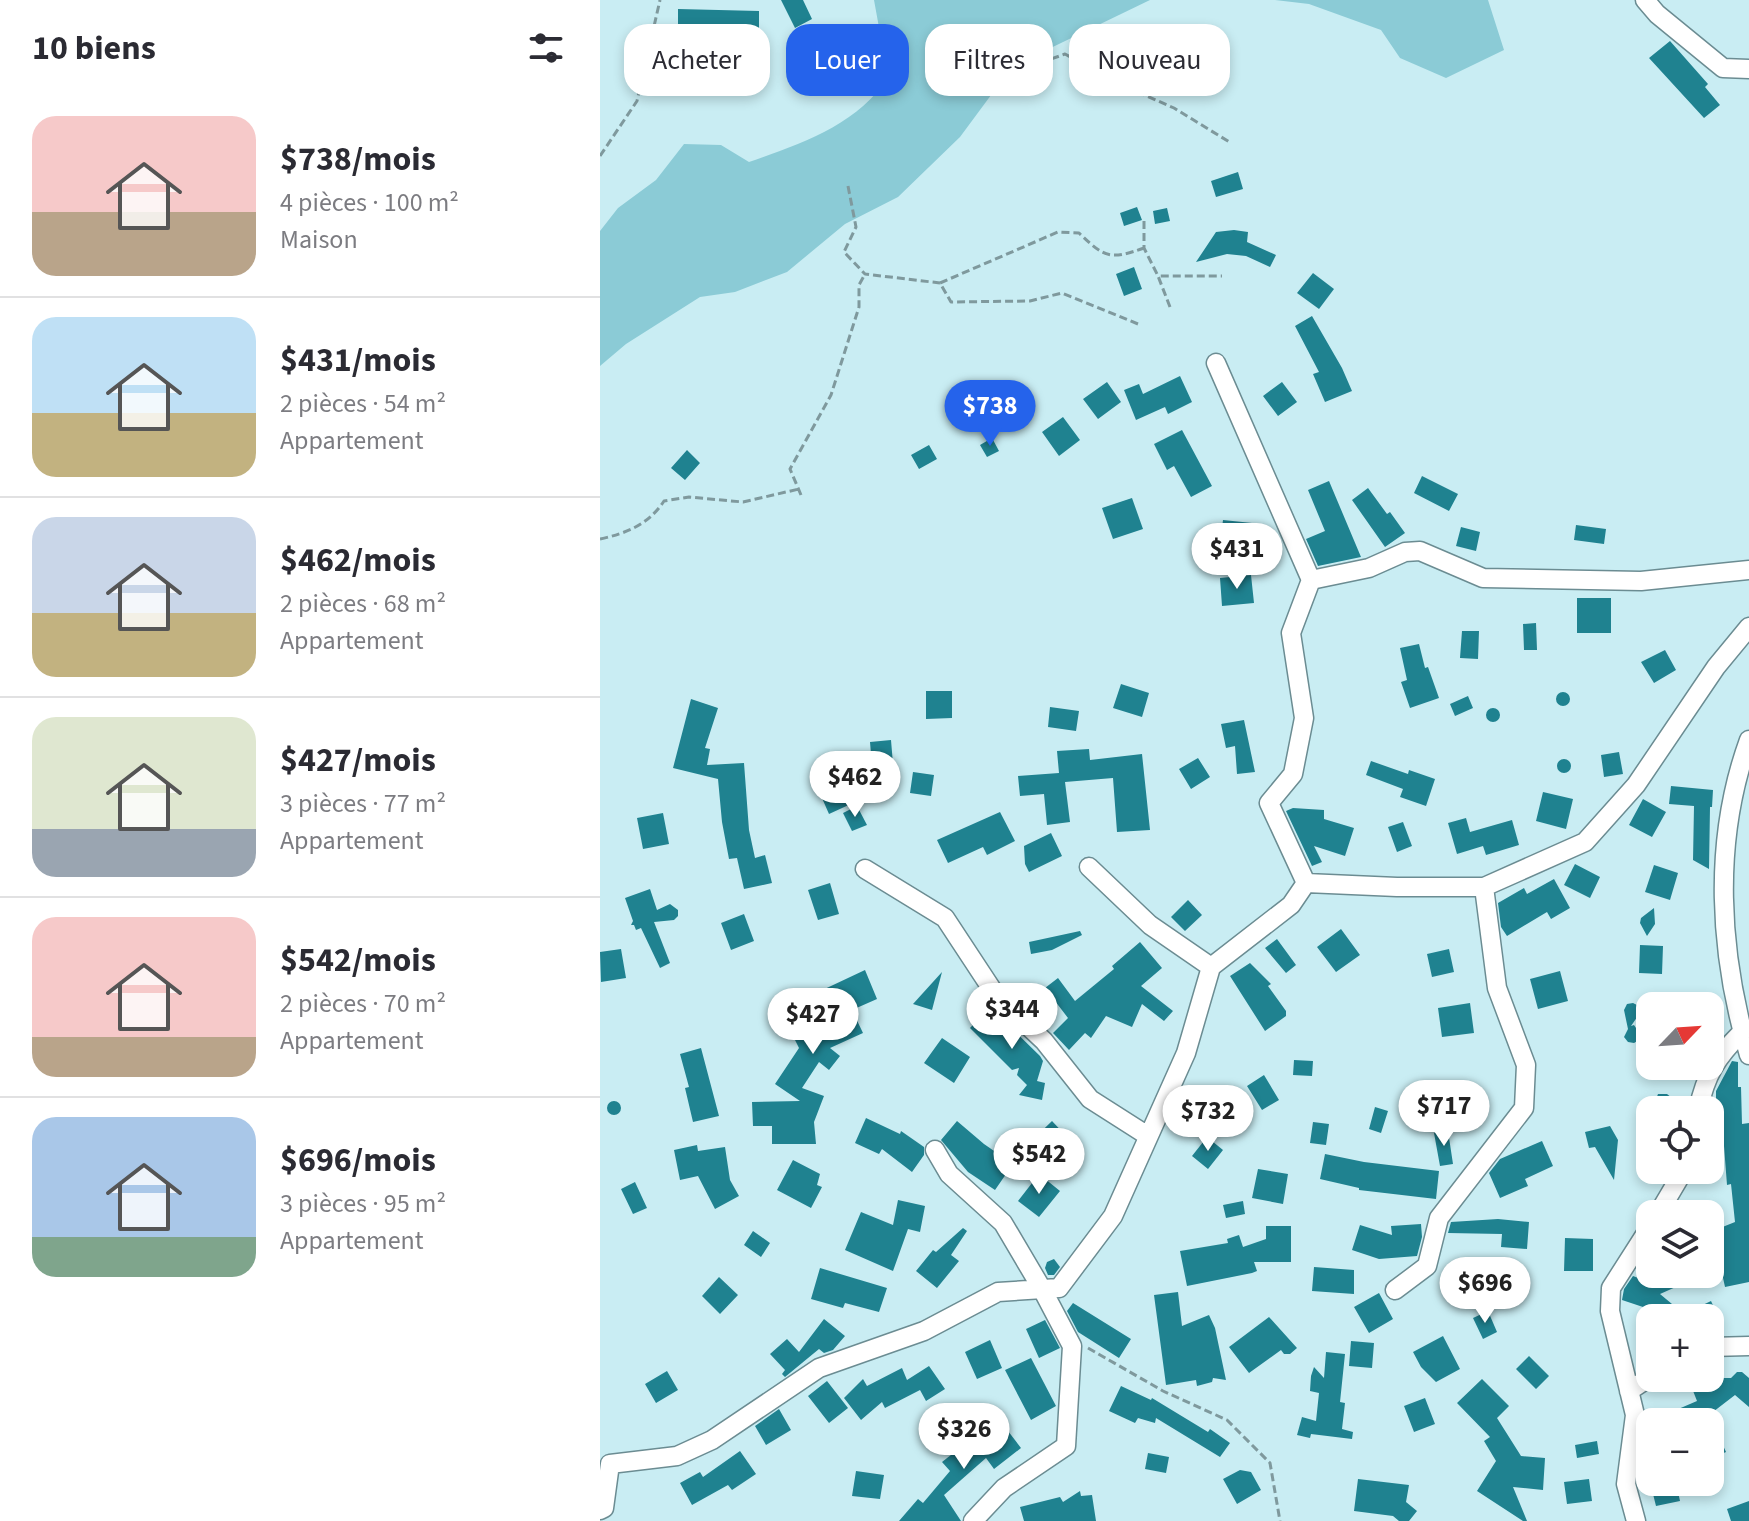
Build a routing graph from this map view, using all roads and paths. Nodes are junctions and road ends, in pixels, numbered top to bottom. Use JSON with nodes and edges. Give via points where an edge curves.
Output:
{"nodes":[{"id":1,"x":660,"y":0,"type":"edge"},
{"id":2,"x":1645,"y":0,"type":"edge"},
{"id":3,"x":1053,"y":58,"type":"edge"},
{"id":4,"x":1749,"y":69,"type":"edge"},
{"id":5,"x":1231,"y":143,"type":"dead end"},
{"id":6,"x":600,"y":156,"type":"edge"},
{"id":7,"x":848,"y":186,"type":"dead end"},
{"id":8,"x":1144,"y":221,"type":"dead end"},
{"id":9,"x":1144,"y":248,"type":"junction"},
{"id":10,"x":865,"y":274,"type":"junction"},
{"id":11,"x":1158,"y":276,"type":"junction"},
{"id":12,"x":1222,"y":276,"type":"dead end"},
{"id":13,"x":940,"y":283,"type":"junction"},
{"id":14,"x":1170,"y":307,"type":"dead end"},
{"id":15,"x":1138,"y":324,"type":"dead end"},
{"id":16,"x":1216,"y":363,"type":"dead end"},
{"id":17,"x":799,"y":489,"type":"junction"},
{"id":18,"x":801,"y":495,"type":"dead end"},
{"id":19,"x":600,"y":539,"type":"edge"},
{"id":20,"x":1749,"y":570,"type":"edge"},
{"id":21,"x":1311,"y":580,"type":"junction"},
{"id":22,"x":1749,"y":627,"type":"edge"},
{"id":23,"x":1749,"y":740,"type":"edge"},
{"id":24,"x":1089,"y":867,"type":"dead end"},
{"id":25,"x":865,"y":869,"type":"dead end"},
{"id":26,"x":1306,"y":883,"type":"junction"},
{"id":27,"x":1484,"y":887,"type":"junction"},
{"id":28,"x":1211,"y":967,"type":"junction"},
{"id":29,"x":1742,"y":1032,"type":"junction"},
{"id":30,"x":1749,"y":1055,"type":"edge"},
{"id":31,"x":1701,"y":1096,"type":"edge"},
{"id":32,"x":1148,"y":1136,"type":"junction"},
{"id":33,"x":935,"y":1150,"type":"dead end"},
{"id":34,"x":1636,"y":1249,"type":"edge"},
{"id":35,"x":1042,"y":1289,"type":"junction"},
{"id":36,"x":1395,"y":1290,"type":"dead end"},
{"id":37,"x":1066,"y":1335,"type":"junction"},
{"id":38,"x":1749,"y":1346,"type":"edge"},
{"id":39,"x":1724,"y":1347,"type":"edge"},
{"id":40,"x":1636,"y":1386,"type":"edge"},
{"id":41,"x":1629,"y":1391,"type":"junction"},
{"id":42,"x":600,"y":1510,"type":"edge"},
{"id":43,"x":973,"y":1521,"type":"edge"},
{"id":44,"x":1280,"y":1521,"type":"edge"},
{"id":45,"x":1636,"y":1521,"type":"edge"}],
"edges":[{"from":1,"to":6,"type":"path","via":[[637,101]]},
{"from":2,"to":4,"type":"street","via":[[1723,68]]},
{"from":3,"to":5,"type":"path","via":[[1065,54]]},
{"from":7,"to":10,"type":"path","via":[[856,227],[844,252]]},
{"from":8,"to":9,"type":"path"},
{"from":9,"to":11,"type":"path"},
{"from":9,"to":13,"type":"path","via":[[1117,257],[1097,251],[1079,233],[1058,232]]},
{"from":10,"to":13,"type":"path"},
{"from":10,"to":17,"type":"path","via":[[831,395],[790,469]]},
{"from":11,"to":12,"type":"path"},
{"from":11,"to":14,"type":"path"},
{"from":13,"to":15,"type":"path","via":[[951,302],[1030,301],[1062,293]]},
{"from":16,"to":21,"type":"street"},
{"from":17,"to":18,"type":"path"},
{"from":17,"to":19,"type":"path","via":[[743,502],[689,497],[664,501],[654,516],[626,533]]},
{"from":20,"to":21,"type":"street","via":[[1641,581],[1483,578],[1420,551]]},
{"from":21,"to":26,"type":"street","via":[[1291,633],[1304,718],[1293,774],[1269,803]]},
{"from":22,"to":27,"type":"street","via":[[1636,785],[1585,842]]},
{"from":23,"to":29,"type":"street","via":[[1724,850],[1726,957]]},
{"from":24,"to":28,"type":"street","via":[[1150,925]]},
{"from":25,"to":32,"type":"street","via":[[945,918],[997,997],[1044,1041],[1090,1099]]},
{"from":26,"to":27,"type":"street"},
{"from":26,"to":28,"type":"street","via":[[1291,905]]},
{"from":27,"to":36,"type":"street","via":[[1497,988],[1526,1065],[1524,1108],[1439,1218],[1427,1266]]},
{"from":28,"to":32,"type":"street","via":[[1186,1053]]},
{"from":29,"to":30,"type":"street"},
{"from":29,"to":31,"type":"street","via":[[1705,1079]]},
{"from":32,"to":35,"type":"street","via":[[1113,1216],[1059,1288]]},
{"from":33,"to":35,"type":"street","via":[[949,1174],[1003,1223]]},
{"from":34,"to":41,"type":"street","via":[[1611,1288],[1610,1311]]},
{"from":35,"to":37,"type":"street"},
{"from":35,"to":42,"type":"street","via":[[998,1292],[924,1331],[819,1368],[712,1440],[677,1456],[610,1464]]},
{"from":37,"to":43,"type":"street","via":[[1072,1346],[1066,1446],[1004,1488]]},
{"from":37,"to":44,"type":"path","via":[[1163,1391],[1227,1420],[1270,1463]]},
{"from":38,"to":39,"type":"street"},
{"from":40,"to":41,"type":"street"},
{"from":41,"to":45,"type":"street","via":[[1635,1415],[1626,1484]]}]}
